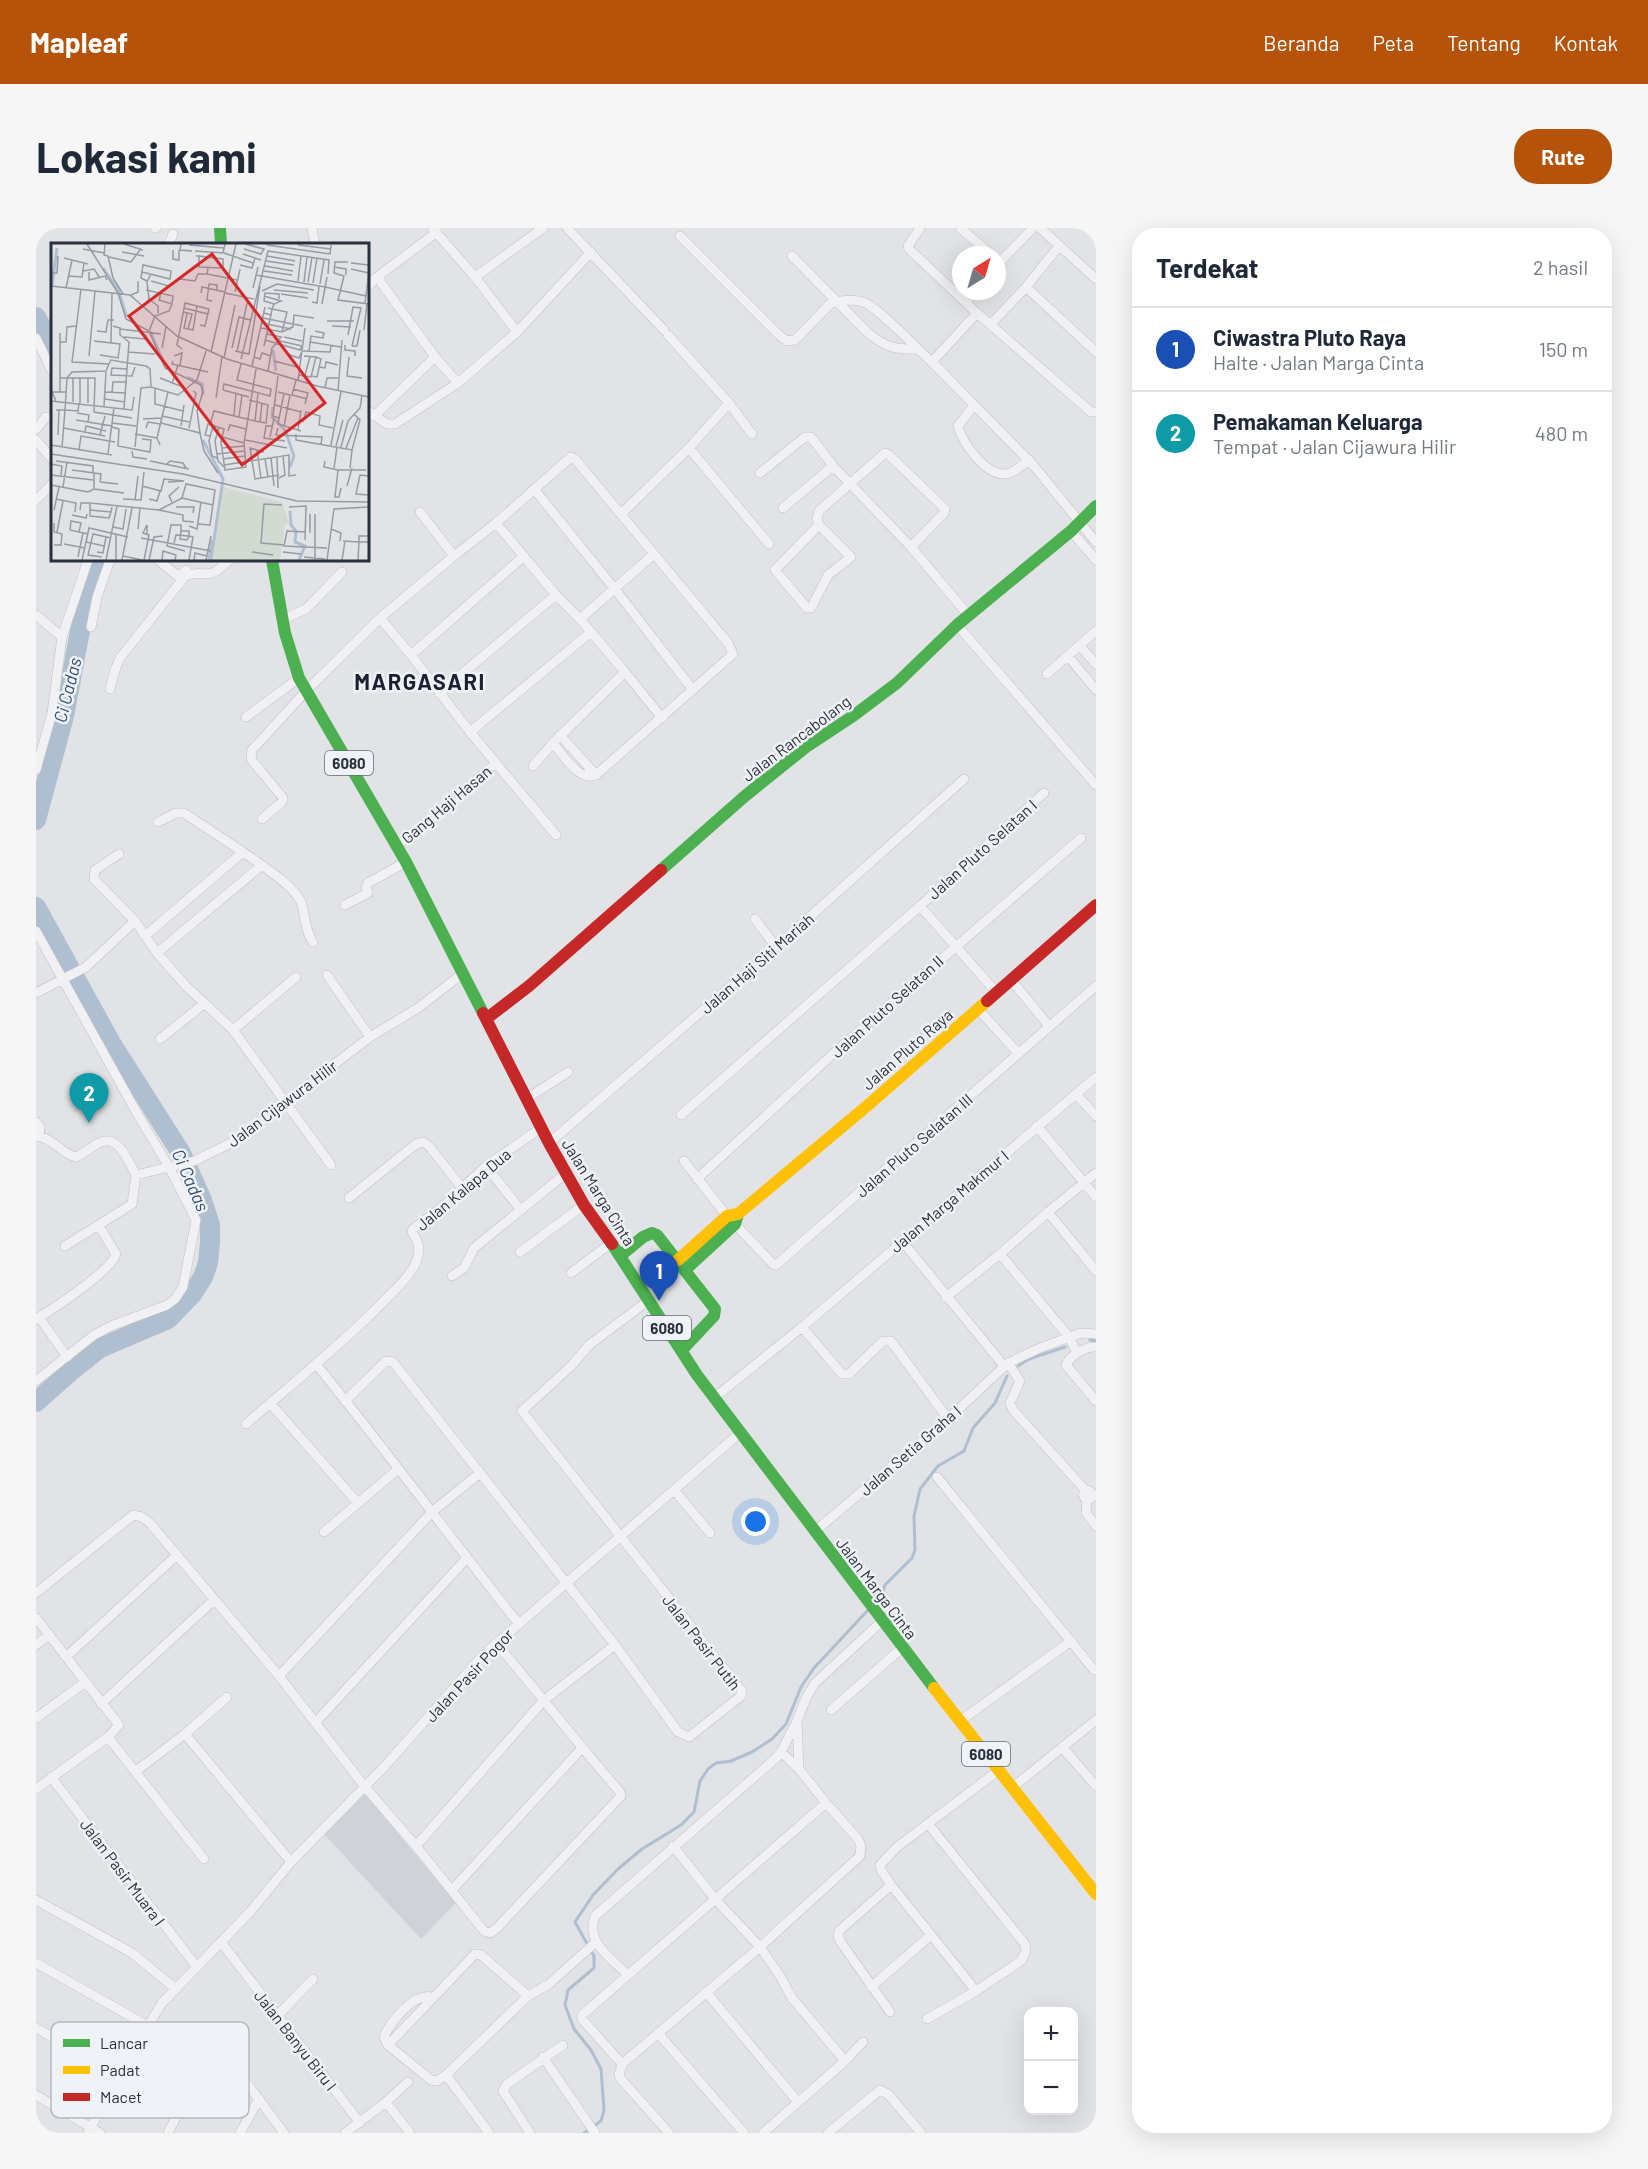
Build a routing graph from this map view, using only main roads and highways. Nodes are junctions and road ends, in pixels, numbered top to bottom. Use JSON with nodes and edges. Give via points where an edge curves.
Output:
{"nodes":[{"id":1,"x":220,"y":228,"type":"edge"},
{"id":2,"x":221,"y":243,"type":"edge"},
{"id":3,"x":1096,"y":506,"type":"edge"},
{"id":4,"x":276,"y":561,"type":"edge"},
{"id":5,"x":1096,"y":905,"type":"edge"},
{"id":6,"x":491,"y":1028,"type":"junction"},
{"id":7,"x":620,"y":1256,"type":"junction"},
{"id":8,"x":682,"y":1265,"type":"junction"},
{"id":9,"x":682,"y":1350,"type":"junction"},
{"id":10,"x":1096,"y":1894,"type":"edge"}],
"edges":[{"from":1,"to":2,"type":"main road"},
{"from":3,"to":6,"type":"main road","name":"Jalan Rancabolang","via":[[977,610],[962,631],[745,796],[528,986]]},
{"from":4,"to":6,"type":"main road","name":"Jalan Marga Cinta","number":"6080","via":[[283,619],[299,678],[397,845]]},
{"from":5,"to":8,"type":"main road","name":"Jalan Pluto Raya"},
{"from":6,"to":7,"type":"main road","name":"Jalan Marga Cinta","number":"6080","via":[[565,1174]]},
{"from":7,"to":8,"type":"main road","via":[[652,1233]]},
{"from":7,"to":9,"type":"main road","name":"Jalan Marga Cinta","number":"6080"},
{"from":8,"to":9,"type":"main road","via":[[716,1311]]},
{"from":9,"to":10,"type":"main road","name":"Jalan Marga Cinta","number":"6080","via":[[902,1648]]}]}
